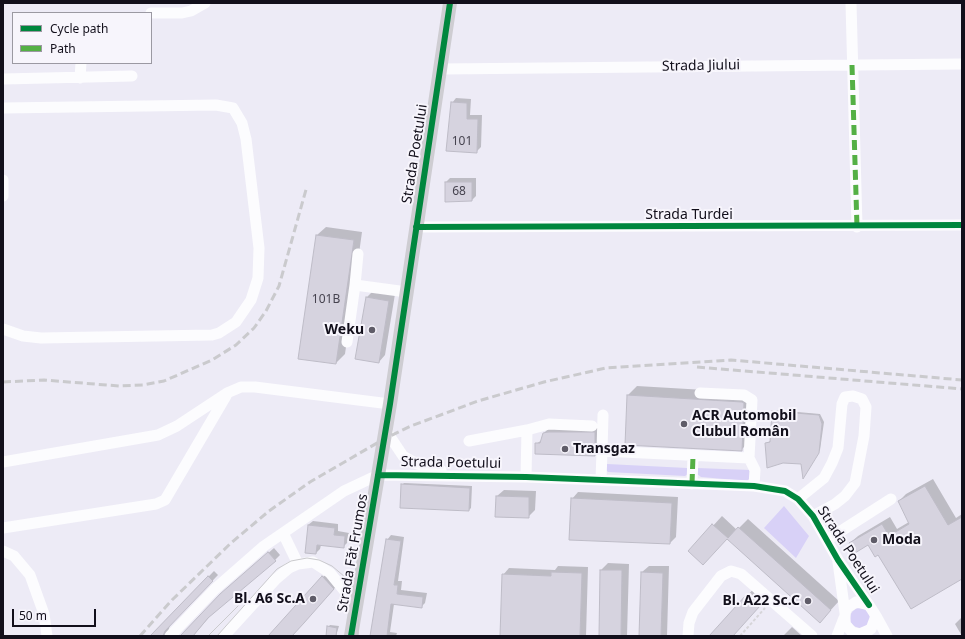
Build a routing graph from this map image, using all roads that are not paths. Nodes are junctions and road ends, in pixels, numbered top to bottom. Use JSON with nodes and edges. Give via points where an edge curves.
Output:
{"nodes":[{"id":1,"x":204,"y":3,"type":"edge"},
{"id":2,"x":450,"y":3,"type":"edge"},
{"id":3,"x":851,"y":3,"type":"edge"},
{"id":4,"x":152,"y":13,"type":"edge"},
{"id":5,"x":80,"y":64,"type":"edge"},
{"id":6,"x":962,"y":64,"type":"edge"},
{"id":7,"x":852,"y":65,"type":"junction"},
{"id":8,"x":441,"y":69,"type":"junction"},
{"id":9,"x":132,"y":76,"type":"dead end"},
{"id":10,"x":80,"y":78,"type":"junction"},
{"id":11,"x":3,"y":79,"type":"edge"},
{"id":12,"x":3,"y":108,"type":"edge"},
{"id":13,"x":3,"y":180,"type":"edge"},
{"id":14,"x":3,"y":196,"type":"edge"},
{"id":15,"x":962,"y":225,"type":"edge"},
{"id":16,"x":857,"y":227,"type":"junction"},
{"id":17,"x":416,"y":228,"type":"junction"},
{"id":18,"x":358,"y":254,"type":"dead end"},
{"id":19,"x":355,"y":285,"type":"junction"},
{"id":20,"x":407,"y":292,"type":"junction"},
{"id":21,"x":3,"y":329,"type":"edge"},
{"id":22,"x":347,"y":342,"type":"dead end"},
{"id":23,"x":227,"y":393,"type":"junction"},
{"id":24,"x":700,"y":393,"type":"dead end"},
{"id":25,"x":390,"y":404,"type":"junction"},
{"id":26,"x":603,"y":415,"type":"dead end"},
{"id":27,"x":592,"y":426,"type":"dead end"},
{"id":28,"x":386,"y":429,"type":"junction"},
{"id":29,"x":527,"y":430,"type":"junction"},
{"id":30,"x":469,"y":441,"type":"dead end"},
{"id":31,"x":602,"y":451,"type":"junction"},
{"id":32,"x":693,"y":456,"type":"junction"},
{"id":33,"x":749,"y":458,"type":"junction"},
{"id":34,"x":3,"y":462,"type":"edge"},
{"id":35,"x":378,"y":475,"type":"junction"},
{"id":36,"x":461,"y":475,"type":"junction"},
{"id":37,"x":526,"y":477,"type":"junction"},
{"id":38,"x":601,"y":480,"type":"junction"},
{"id":39,"x":692,"y":484,"type":"junction"},
{"id":40,"x":754,"y":486,"type":"junction"},
{"id":41,"x":798,"y":499,"type":"junction"},
{"id":42,"x":891,"y":499,"type":"dead end"},
{"id":43,"x":813,"y":516,"type":"junction"},
{"id":44,"x":3,"y":528,"type":"edge"},
{"id":45,"x":283,"y":534,"type":"junction"},
{"id":46,"x":827,"y":540,"type":"junction"},
{"id":47,"x":3,"y":551,"type":"edge"},
{"id":48,"x":838,"y":560,"type":"junction"},
{"id":49,"x":298,"y":564,"type":"junction"},
{"id":50,"x":356,"y":605,"type":"junction"},
{"id":51,"x":869,"y":605,"type":"junction"},
{"id":52,"x":844,"y":616,"type":"junction"},
{"id":53,"x":876,"y":616,"type":"junction"},
{"id":54,"x":861,"y":635,"type":"edge"},
{"id":55,"x":47,"y":636,"type":"edge"},
{"id":56,"x":170,"y":636,"type":"edge"},
{"id":57,"x":224,"y":636,"type":"edge"},
{"id":58,"x":351,"y":636,"type":"edge"},
{"id":59,"x":688,"y":636,"type":"edge"},
{"id":60,"x":812,"y":636,"type":"edge"},
{"id":61,"x":837,"y":636,"type":"edge"},
{"id":62,"x":887,"y":636,"type":"edge"}],
"edges":[{"from":1,"to":4,"type":"street","via":[[182,13]]},
{"from":2,"to":8,"type":"main road","name":"Strada Poetului"},
{"from":3,"to":7,"type":"street"},
{"from":5,"to":10,"type":"street"},
{"from":6,"to":7,"type":"street","name":"Strada Jiului"},
{"from":7,"to":8,"type":"street","name":"Strada Jiului"},
{"from":7,"to":16,"type":"street"},
{"from":8,"to":17,"type":"main road","name":"Strada Poetului"},
{"from":9,"to":10,"type":"street"},
{"from":10,"to":11,"type":"street"},
{"from":12,"to":21,"type":"street","via":[[216,105],[233,108],[242,124],[246,139],[259,248],[258,278],[250,300],[236,322],[219,333],[41,338],[23,336]]},
{"from":13,"to":14,"type":"street"},
{"from":15,"to":16,"type":"street","name":"Strada Turdei"},
{"from":16,"to":17,"type":"street","name":"Strada Turdei"},
{"from":17,"to":20,"type":"main road","name":"Strada Poetului"},
{"from":18,"to":19,"type":"street"},
{"from":19,"to":20,"type":"street"},
{"from":19,"to":22,"type":"street"},
{"from":20,"to":25,"type":"main road","name":"Strada Poetului"},
{"from":23,"to":25,"type":"street","via":[[241,387],[255,387]]},
{"from":23,"to":34,"type":"street","via":[[177,426],[158,435]]},
{"from":23,"to":44,"type":"street","via":[[165,500],[156,504]]},
{"from":24,"to":33,"type":"street","via":[[744,395],[750,398],[753,404]]},
{"from":25,"to":28,"type":"main road","name":"Strada Poetului"},
{"from":26,"to":31,"type":"street"},
{"from":27,"to":29,"type":"street","via":[[549,424]]},
{"from":28,"to":35,"type":"main road","name":"Strada Poetului"},
{"from":28,"to":36,"type":"street","name":"Strada Poetului","via":[[398,450],[411,461]]},
{"from":29,"to":30,"type":"street"},
{"from":29,"to":37,"type":"street"},
{"from":31,"to":32,"type":"street"},
{"from":31,"to":38,"type":"street"},
{"from":32,"to":33,"type":"street"},
{"from":32,"to":39,"type":"street"},
{"from":33,"to":40,"type":"street","via":[[755,470]]},
{"from":35,"to":36,"type":"street","name":"Strada Poetului"},
{"from":35,"to":45,"type":"street","via":[[344,491]]},
{"from":35,"to":50,"type":"main road","name":"Strada Făt Frumos"},
{"from":36,"to":37,"type":"street","name":"Strada Poetului"},
{"from":37,"to":38,"type":"street","name":"Strada Poetului"},
{"from":38,"to":39,"type":"street","name":"Strada Poetului"},
{"from":39,"to":40,"type":"street","name":"Strada Poetului"},
{"from":40,"to":41,"type":"street","name":"Strada Poetului","via":[[785,491]]},
{"from":41,"to":43,"type":"street","name":"Strada Poetului"},
{"from":41,"to":43,"type":"street","via":[[824,478],[832,463],[838,448],[842,404],[845,397],[862,399],[866,407],[864,436],[855,483],[835,504]]},
{"from":42,"to":46,"type":"street"},
{"from":43,"to":46,"type":"street","name":"Strada Poetului"},
{"from":45,"to":49,"type":"street"},
{"from":45,"to":56,"type":"street","via":[[258,551],[215,589]]},
{"from":46,"to":48,"type":"street","name":"Strada Poetului"},
{"from":47,"to":55,"type":"street","via":[[14,556],[30,575],[44,614]]},
{"from":48,"to":51,"type":"street","name":"Strada Poetului"},
{"from":48,"to":52,"type":"street","name":"Strada Poetului","via":[[843,586]]},
{"from":49,"to":50,"type":"street","via":[[313,562],[330,573]]},
{"from":49,"to":57,"type":"street","via":[[276,579]]},
{"from":50,"to":58,"type":"main road","name":"Strada Făt Frumos"},
{"from":51,"to":52,"type":"street","name":"Strada Poetului","via":[[856,602],[847,608]]},
{"from":51,"to":53,"type":"street","name":"Strada Poetului"},
{"from":52,"to":54,"type":"street","name":"Strada Poetului","via":[[848,628]]},
{"from":52,"to":61,"type":"street"},
{"from":53,"to":54,"type":"street","name":"Strada Poetului","via":[[871,628]]},
{"from":53,"to":62,"type":"street","name":"Strada Poetului"},
{"from":59,"to":60,"type":"street","via":[[693,612],[726,572],[731,571],[741,574]]}]}
